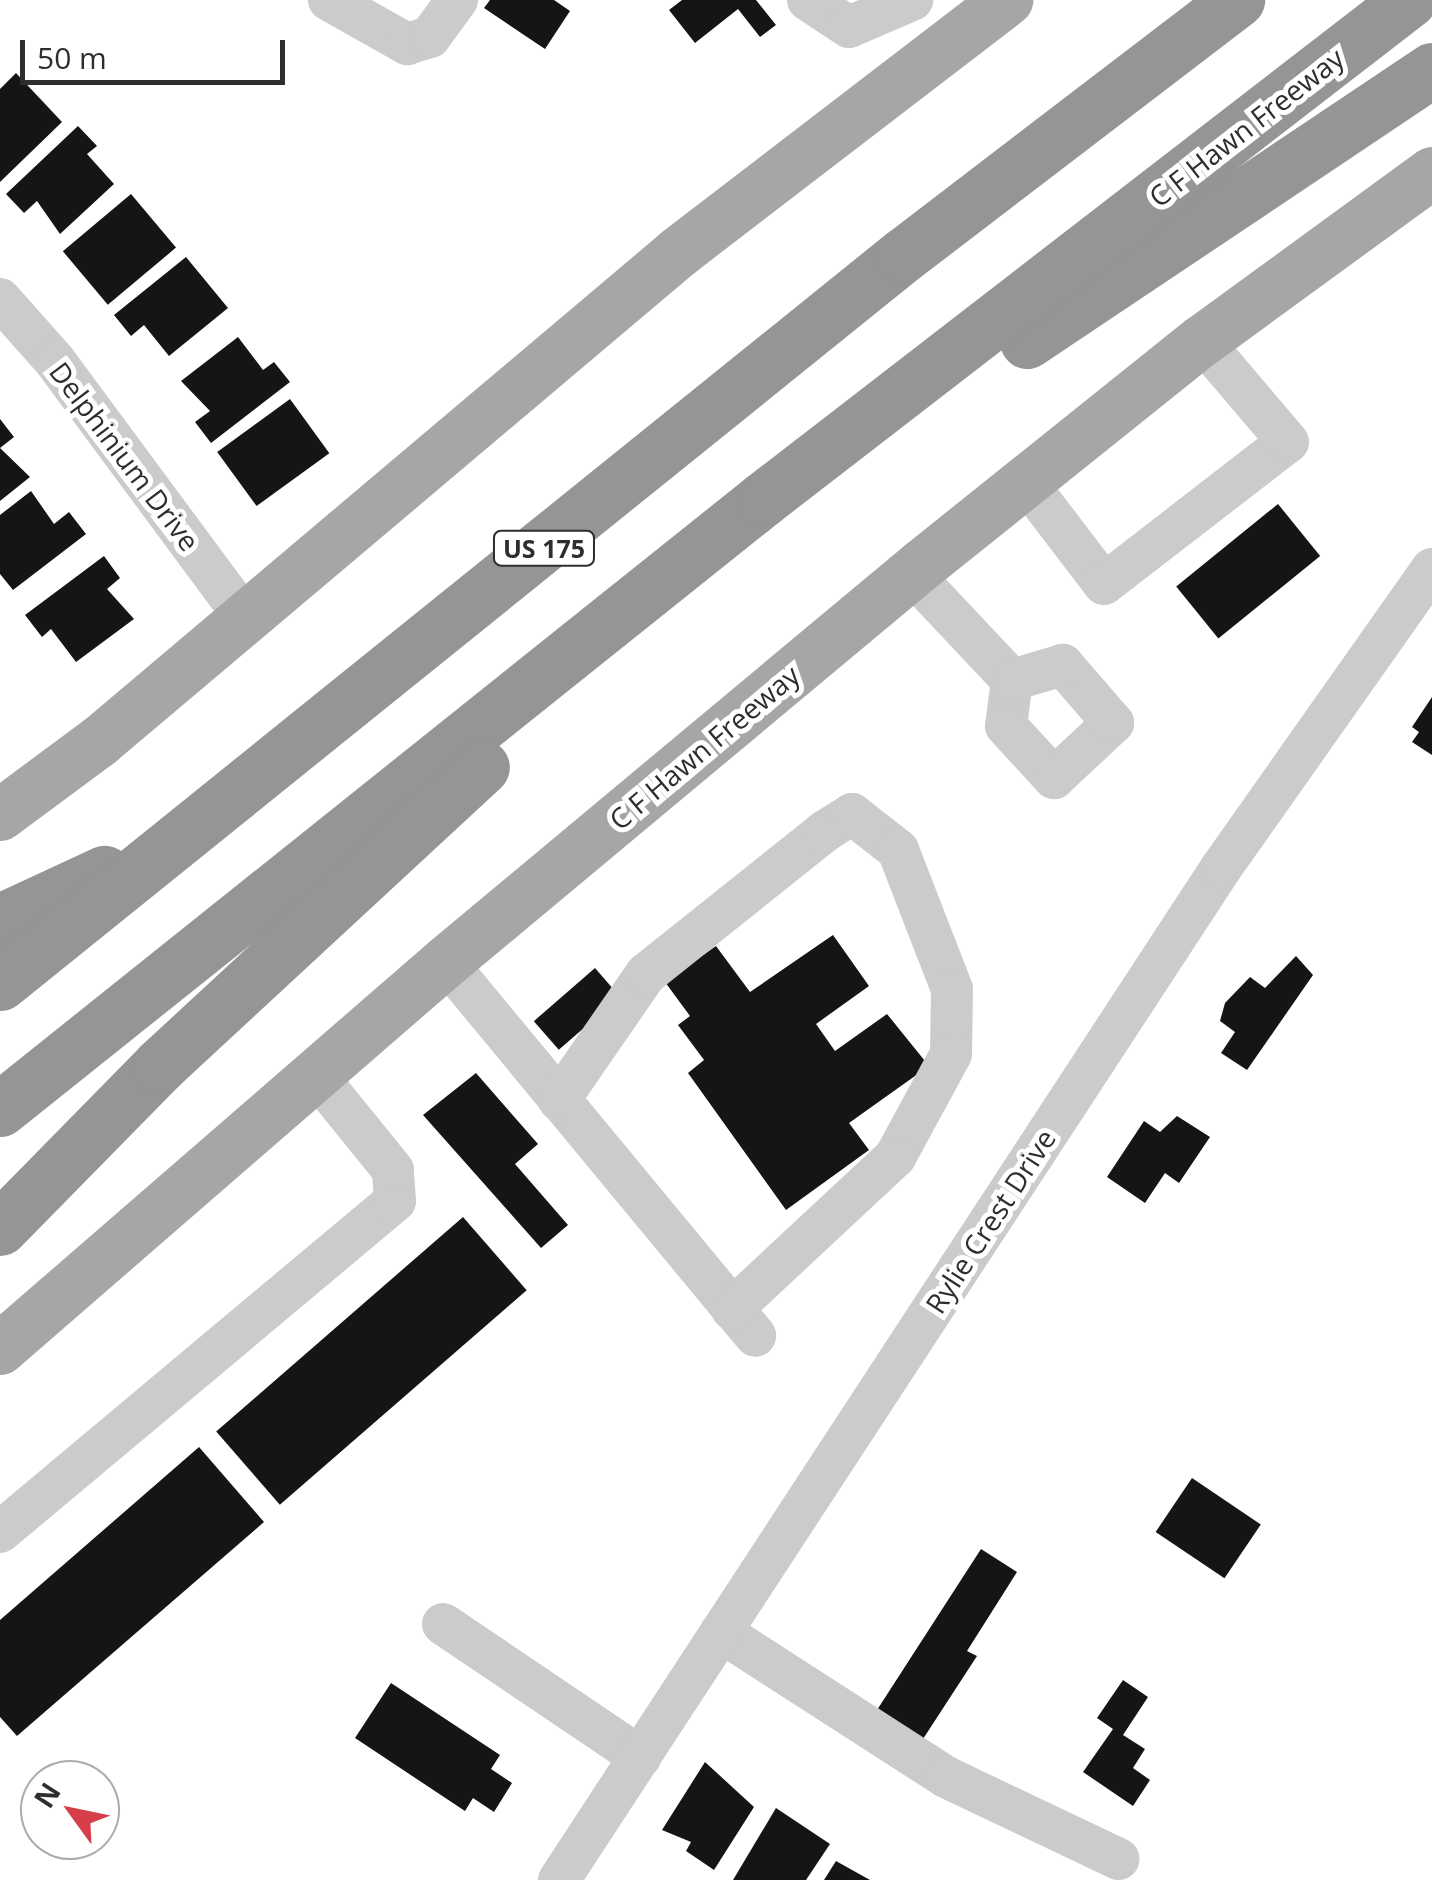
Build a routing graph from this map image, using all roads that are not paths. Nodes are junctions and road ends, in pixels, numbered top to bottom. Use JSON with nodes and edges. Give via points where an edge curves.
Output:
{"nodes":[{"id":1,"x":329,"y":0,"type":"edge"},
{"id":2,"x":457,"y":0,"type":"edge"},
{"id":3,"x":808,"y":0,"type":"edge"},
{"id":4,"x":912,"y":0,"type":"edge"},
{"id":5,"x":1008,"y":0,"type":"edge"},
{"id":6,"x":1178,"y":0,"type":"edge"},
{"id":7,"x":1237,"y":0,"type":"edge"},
{"id":8,"x":1409,"y":0,"type":"edge"},
{"id":9,"x":1432,"y":70,"type":"edge"},
{"id":10,"x":1098,"y":100,"type":"junction"},
{"id":11,"x":1432,"y":173,"type":"edge"},
{"id":12,"x":0,"y":299,"type":"edge"},
{"id":13,"x":1202,"y":342,"type":"junction"},
{"id":14,"x":927,"y":378,"type":"junction"},
{"id":15,"x":1026,"y":482,"type":"junction"},
{"id":16,"x":1432,"y":569,"type":"edge"},
{"id":17,"x":912,"y":574,"type":"junction"},
{"id":18,"x":244,"y":618,"type":"junction"},
{"id":19,"x":594,"y":636,"type":"junction"},
{"id":20,"x":1012,"y":680,"type":"dead end"},
{"id":21,"x":0,"y":816,"type":"edge"},
{"id":22,"x":184,"y":836,"type":"junction"},
{"id":23,"x":0,"y":921,"type":"edge"},
{"id":24,"x":446,"y":962,"type":"junction"},
{"id":25,"x":0,"y":983,"type":"edge"},
{"id":26,"x":316,"y":1075,"type":"junction"},
{"id":27,"x":560,"y":1100,"type":"junction"},
{"id":28,"x":0,"y":1109,"type":"edge"},
{"id":29,"x":0,"y":1228,"type":"edge"},
{"id":30,"x":0,"y":1349,"type":"edge"},
{"id":31,"x":0,"y":1532,"type":"edge"},
{"id":32,"x":442,"y":1624,"type":"dead end"},
{"id":33,"x":721,"y":1632,"type":"junction"},
{"id":34,"x":640,"y":1757,"type":"junction"},
{"id":35,"x":1119,"y":1859,"type":"dead end"},
{"id":36,"x":565,"y":1878,"type":"edge"}],
"edges":[{"from":1,"to":2,"type":"street","via":[[406,44],[430,37]]},
{"from":3,"to":4,"type":"street","via":[[849,27]]},
{"from":5,"to":18,"type":"main road","via":[[679,252]]},
{"from":6,"to":10,"type":"highway"},
{"from":7,"to":10,"type":"highway","number":"US 175"},
{"from":8,"to":14,"type":"highway","name":"C F Hawn Freeway"},
{"from":9,"to":14,"type":"highway","via":[[1024,344]]},
{"from":10,"to":22,"type":"highway","number":"US 175"},
{"from":11,"to":13,"type":"main road","name":"C F Hawn Freeway"},
{"from":12,"to":18,"type":"street","name":"Delphinium Drive","via":[[55,361]]},
{"from":13,"to":15,"type":"main road","name":"C F Hawn Freeway"},
{"from":13,"to":15,"type":"street","via":[[1288,442],[1104,584]]},
{"from":14,"to":19,"type":"highway","name":"C F Hawn Freeway"},
{"from":15,"to":17,"type":"main road","name":"C F Hawn Freeway"},
{"from":16,"to":33,"type":"street","name":"Rylie Crest Drive","via":[[1221,868]]},
{"from":17,"to":20,"type":"street"},
{"from":17,"to":24,"type":"main road","name":"C F Hawn Freeway"},
{"from":18,"to":21,"type":"main road"},
{"from":19,"to":28,"type":"highway","name":"C F Hawn Freeway"},
{"from":19,"to":29,"type":"highway","via":[[473,776],[159,1066]]},
{"from":22,"to":23,"type":"highway"},
{"from":22,"to":25,"type":"highway","number":"US 175"},
{"from":24,"to":26,"type":"main road","name":"C F Hawn Freeway"},
{"from":24,"to":27,"type":"street"},
{"from":26,"to":30,"type":"main road","name":"C F Hawn Freeway"},
{"from":26,"to":31,"type":"street","via":[[394,1170],[396,1201]]},
{"from":27,"to":27,"type":"street","via":[[743,1322],[895,1157],[950,1054],[952,989],[898,850],[852,814],[825,831],[646,974]]},
{"from":32,"to":34,"type":"street"},
{"from":33,"to":34,"type":"street","name":"Rylie Crest Drive"},
{"from":33,"to":35,"type":"street","via":[[946,1777]]},
{"from":34,"to":36,"type":"street","name":"Rylie Crest Drive"}]}
